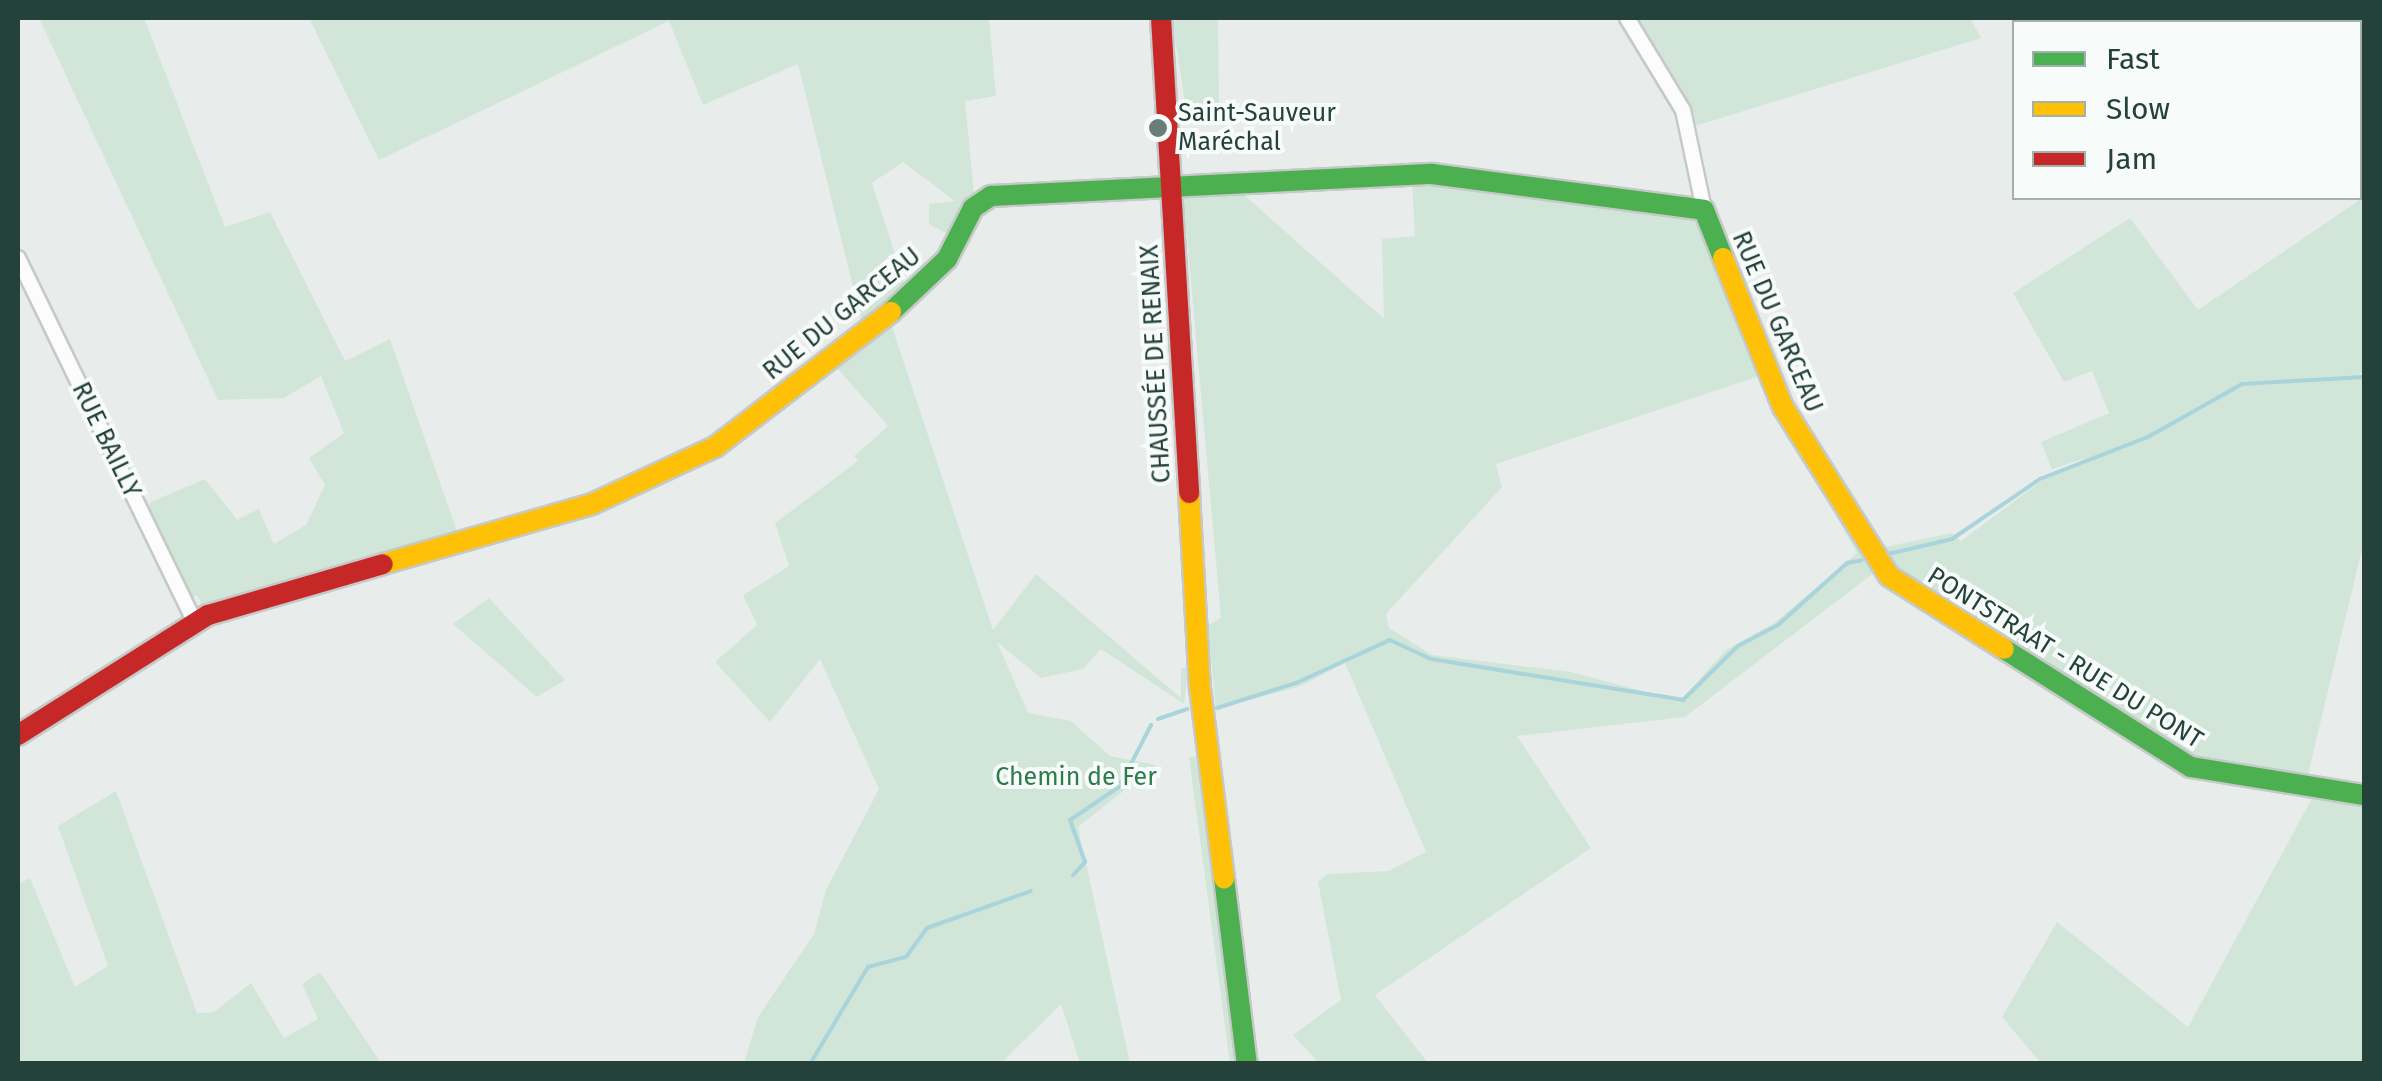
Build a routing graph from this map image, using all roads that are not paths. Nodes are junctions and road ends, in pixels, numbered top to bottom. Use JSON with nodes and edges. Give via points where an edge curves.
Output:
{"nodes":[{"id":1,"x":1161,"y":18,"type":"edge"},
{"id":2,"x":1626,"y":18,"type":"edge"},
{"id":3,"x":1171,"y":184,"type":"junction"},
{"id":4,"x":1704,"y":210,"type":"junction"},
{"id":5,"x":18,"y":258,"type":"edge"},
{"id":6,"x":1870,"y":556,"type":"joint"},
{"id":7,"x":195,"y":622,"type":"junction"},
{"id":8,"x":18,"y":735,"type":"edge"},
{"id":9,"x":2364,"y":794,"type":"edge"},
{"id":10,"x":1247,"y":1064,"type":"edge"}],
"edges":[{"from":1,"to":3,"type":"street","name":"CHAUSSÉE DE RENAIX"},
{"from":2,"to":4,"type":"street","name":"RUE DU GARCEAU","via":[[1682,110]]},
{"from":3,"to":4,"type":"street","name":"RUE DU GARCEAU","via":[[1432,174]]},
{"from":3,"to":7,"type":"street","name":"RUE DU GARCEAU","via":[[992,196],[973,208],[947,259],[918,291],[715,447],[592,504]]},
{"from":3,"to":10,"type":"street","name":"CHAUSSÉE DE RENAIX","via":[[1201,708]]},
{"from":4,"to":6,"type":"street","name":"RUE DU GARCEAU","via":[[1783,408]]},
{"from":5,"to":7,"type":"street","name":"RUE BAILLY"},
{"from":6,"to":9,"type":"street","name":"PONTSTRAAT - RUE DU PONT","via":[[1957,625],[2191,767]]},
{"from":7,"to":8,"type":"street","name":"RUE DU GARCEAU"}]}
